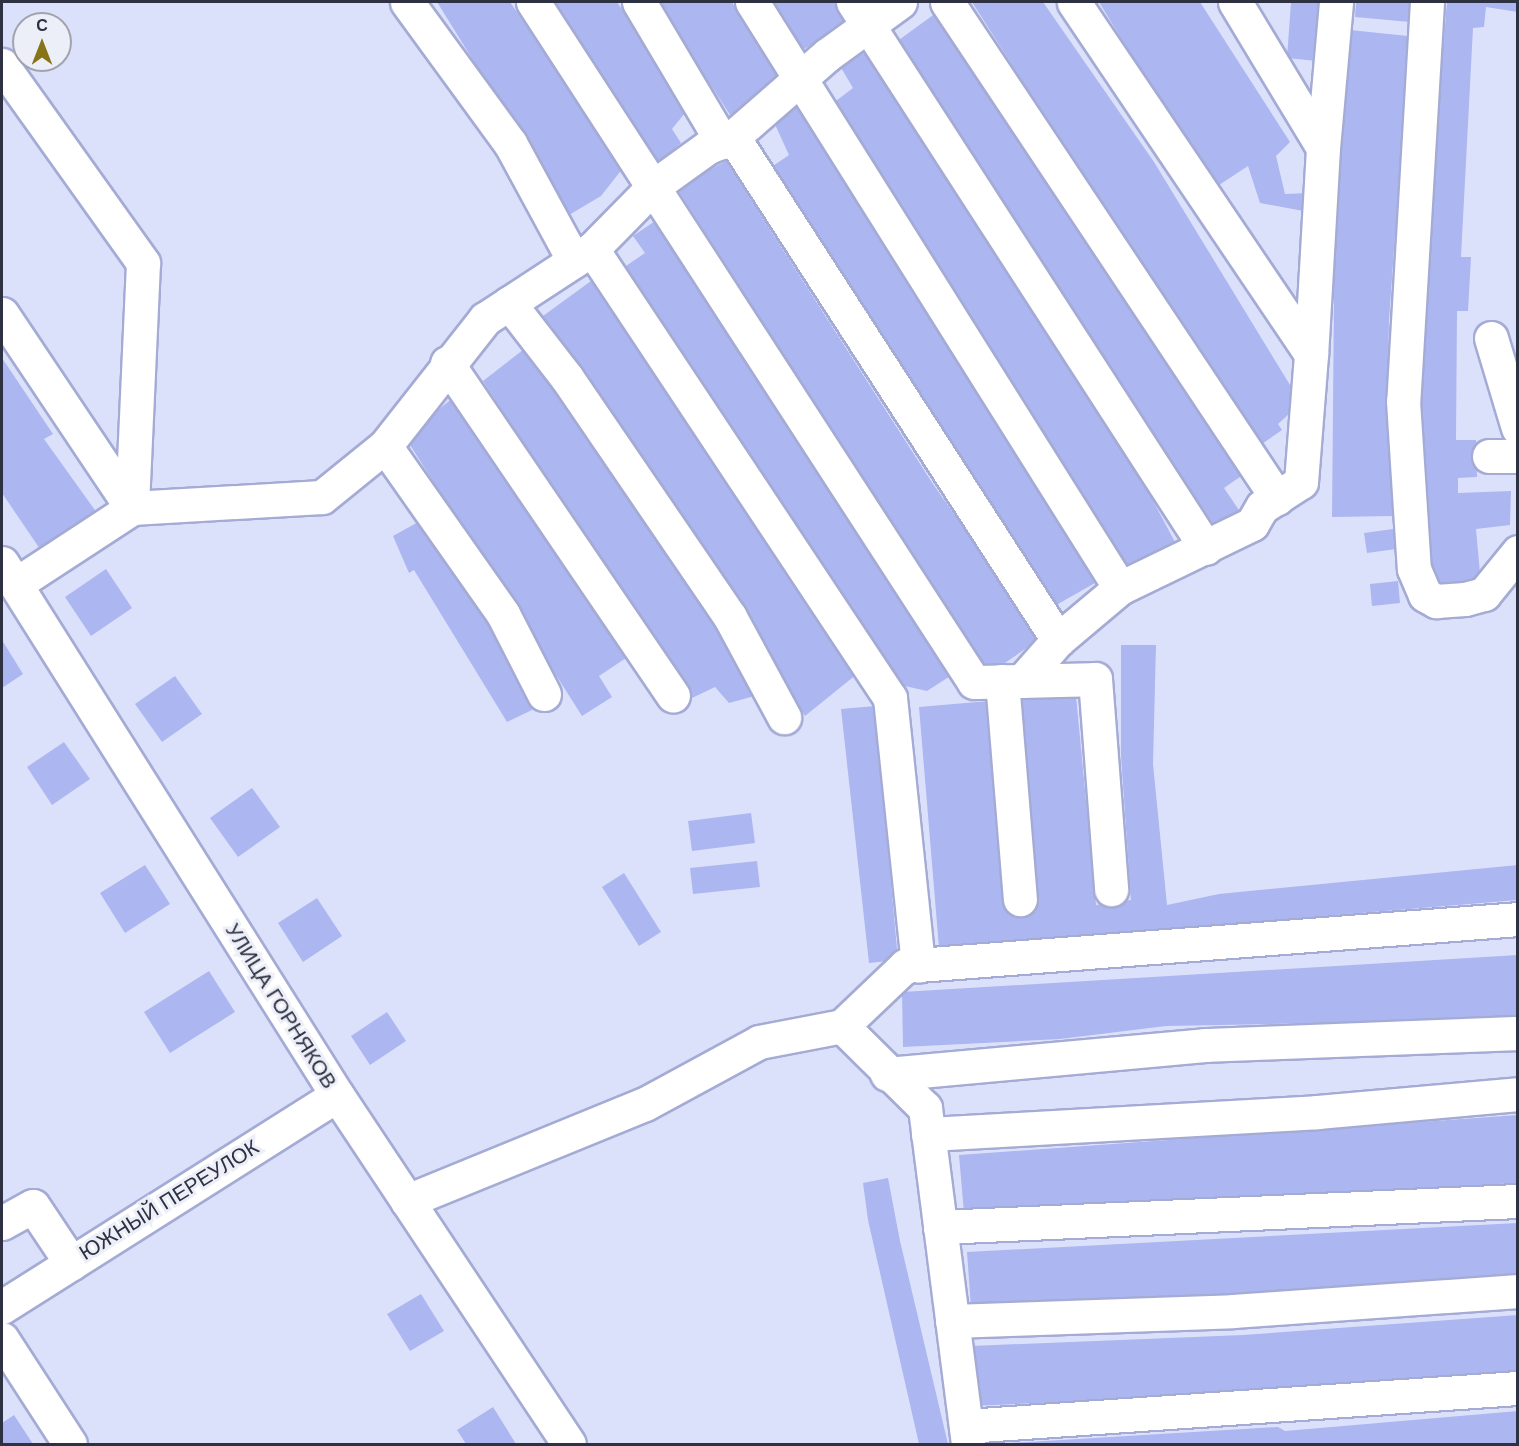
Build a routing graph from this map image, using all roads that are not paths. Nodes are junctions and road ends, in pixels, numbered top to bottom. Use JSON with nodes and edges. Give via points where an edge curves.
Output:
{"nodes":[{"id":1,"x":407,"y":2,"type":"edge"},
{"id":2,"x":533,"y":2,"type":"edge"},
{"id":3,"x":639,"y":2,"type":"edge"},
{"id":4,"x":752,"y":2,"type":"edge"},
{"id":5,"x":900,"y":2,"type":"edge"},
{"id":6,"x":948,"y":2,"type":"edge"},
{"id":7,"x":1074,"y":2,"type":"edge"},
{"id":8,"x":1235,"y":2,"type":"edge"},
{"id":9,"x":1336,"y":2,"type":"edge"},
{"id":10,"x":1427,"y":2,"type":"edge"},
{"id":11,"x":860,"y":13,"type":"edge"},
{"id":12,"x":2,"y":65,"type":"edge"},
{"id":13,"x":801,"y":78,"type":"junction"},
{"id":14,"x":728,"y":139,"type":"junction"},
{"id":15,"x":1323,"y":148,"type":"junction"},
{"id":16,"x":654,"y":186,"type":"junction"},
{"id":17,"x":583,"y":255,"type":"junction"},
{"id":18,"x":509,"y":303,"type":"junction"},
{"id":19,"x":2,"y":314,"type":"edge"},
{"id":20,"x":1491,"y":338,"type":"dead end"},
{"id":21,"x":1311,"y":354,"type":"junction"},
{"id":22,"x":447,"y":363,"type":"junction"},
{"id":23,"x":1518,"y":428,"type":"edge"},
{"id":24,"x":385,"y":446,"type":"junction"},
{"id":25,"x":1277,"y":498,"type":"junction"},
{"id":26,"x":132,"y":508,"type":"junction"},
{"id":27,"x":1206,"y":548,"type":"junction"},
{"id":28,"x":1518,"y":552,"type":"edge"},
{"id":29,"x":9,"y":573,"type":"edge"},
{"id":30,"x":1120,"y":588,"type":"junction"},
{"id":31,"x":1058,"y":640,"type":"junction"},
{"id":32,"x":1012,"y":681,"type":"junction"},
{"id":33,"x":543,"y":694,"type":"dead end"},
{"id":34,"x":673,"y":695,"type":"dead end"},
{"id":35,"x":783,"y":717,"type":"dead end"},
{"id":36,"x":1111,"y":890,"type":"dead end"},
{"id":37,"x":1020,"y":899,"type":"dead end"},
{"id":38,"x":1518,"y":919,"type":"edge"},
{"id":39,"x":918,"y":966,"type":"junction"},
{"id":40,"x":842,"y":1026,"type":"junction"},
{"id":41,"x":1518,"y":1033,"type":"edge"},
{"id":42,"x":887,"y":1074,"type":"junction"},
{"id":43,"x":1518,"y":1094,"type":"edge"},
{"id":44,"x":337,"y":1095,"type":"junction"},
{"id":45,"x":928,"y":1134,"type":"junction"},
{"id":46,"x":407,"y":1201,"type":"junction"},
{"id":47,"x":1518,"y":1201,"type":"edge"},
{"id":48,"x":2,"y":1223,"type":"edge"},
{"id":49,"x":940,"y":1227,"type":"junction"},
{"id":50,"x":71,"y":1263,"type":"junction"},
{"id":51,"x":1518,"y":1291,"type":"edge"},
{"id":52,"x":2,"y":1307,"type":"edge"},
{"id":53,"x":952,"y":1321,"type":"junction"},
{"id":54,"x":2,"y":1339,"type":"edge"},
{"id":55,"x":1518,"y":1388,"type":"edge"},
{"id":56,"x":967,"y":1436,"type":"edge"},
{"id":57,"x":70,"y":1444,"type":"edge"},
{"id":58,"x":568,"y":1444,"type":"edge"}],
"edges":[{"from":1,"to":17,"type":"street","via":[[510,143]]},
{"from":2,"to":16,"type":"street"},
{"from":3,"to":14,"type":"street"},
{"from":4,"to":13,"type":"street"},
{"from":5,"to":11,"type":"street"},
{"from":6,"to":25,"type":"street"},
{"from":7,"to":21,"type":"street"},
{"from":8,"to":15,"type":"street"},
{"from":9,"to":15,"type":"street"},
{"from":10,"to":28,"type":"street","via":[[1403,401],[1418,586],[1436,601],[1484,594]]},
{"from":11,"to":13,"type":"street"},
{"from":11,"to":27,"type":"street"},
{"from":12,"to":26,"type":"street","via":[[143,263]]},
{"from":13,"to":14,"type":"street"},
{"from":13,"to":30,"type":"street"},
{"from":14,"to":16,"type":"street"},
{"from":14,"to":31,"type":"street"},
{"from":15,"to":21,"type":"street"},
{"from":16,"to":17,"type":"street"},
{"from":16,"to":32,"type":"street","via":[[974,682]]},
{"from":17,"to":18,"type":"street"},
{"from":17,"to":39,"type":"street","via":[[890,698]]},
{"from":18,"to":22,"type":"street","via":[[485,319]]},
{"from":18,"to":35,"type":"street","via":[[567,378],[730,617]]},
{"from":19,"to":26,"type":"street"},
{"from":20,"to":23,"type":"street"},
{"from":21,"to":25,"type":"street","via":[[1302,482]]},
{"from":22,"to":24,"type":"street"},
{"from":22,"to":34,"type":"street"},
{"from":24,"to":26,"type":"street","via":[[322,497]]},
{"from":24,"to":33,"type":"street","via":[[503,614]]},
{"from":25,"to":27,"type":"street","via":[[1262,507],[1252,524]]},
{"from":26,"to":29,"type":"street"},
{"from":27,"to":30,"type":"street"},
{"from":29,"to":44,"type":"street","name":"УЛИЦА ГОРНЯКОВ"},
{"from":30,"to":31,"type":"street"},
{"from":31,"to":32,"type":"street"},
{"from":32,"to":36,"type":"street","via":[[1095,679]]},
{"from":32,"to":37,"type":"street"},
{"from":38,"to":39,"type":"street"},
{"from":39,"to":40,"type":"street","via":[[905,966]]},
{"from":40,"to":42,"type":"street"},
{"from":40,"to":46,"type":"street","via":[[759,1042],[645,1104]]},
{"from":41,"to":42,"type":"street","via":[[1205,1045]]},
{"from":42,"to":45,"type":"street","via":[[925,1108]]},
{"from":43,"to":45,"type":"street","via":[[1317,1112]]},
{"from":44,"to":46,"type":"street","name":"УЛИЦА ГОРНЯКОВ"},
{"from":44,"to":50,"type":"street","name":"ЮЖНЫЙ ПЕРЕУЛОК"},
{"from":45,"to":49,"type":"street"},
{"from":46,"to":58,"type":"street","name":"УЛИЦА ГОРНЯКОВ"},
{"from":47,"to":49,"type":"street"},
{"from":48,"to":50,"type":"street","via":[[33,1206]]},
{"from":49,"to":53,"type":"street"},
{"from":50,"to":52,"type":"street","name":"ЮЖНЫЙ ПЕРЕУЛОК"},
{"from":51,"to":53,"type":"street","via":[[1233,1311]]},
{"from":53,"to":56,"type":"street"},
{"from":54,"to":57,"type":"street"},
{"from":55,"to":56,"type":"street"}]}
